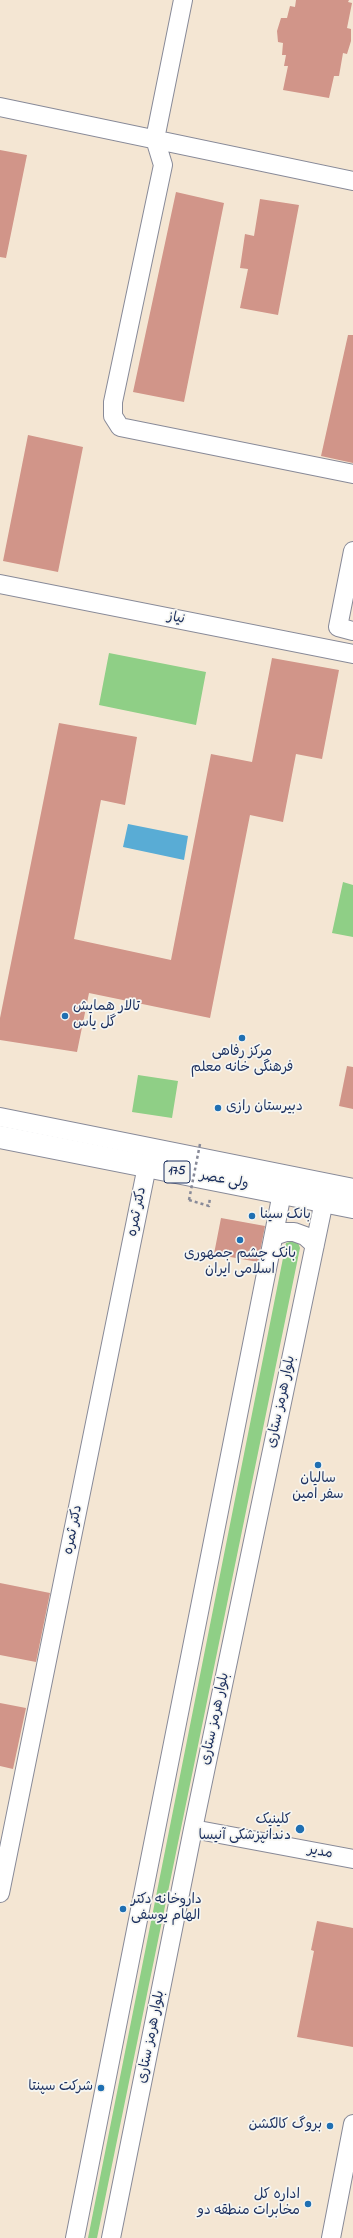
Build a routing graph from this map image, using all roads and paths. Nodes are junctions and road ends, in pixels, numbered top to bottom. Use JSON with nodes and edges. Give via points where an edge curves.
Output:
{"nodes":[{"id":1,"x":183,"y":0,"type":"edge"},
{"id":2,"x":0,"y":107,"type":"edge"},
{"id":3,"x":155,"y":139,"type":"junction"},
{"id":4,"x":353,"y":181,"type":"edge"},
{"id":5,"x":353,"y":474,"type":"edge"},
{"id":6,"x":353,"y":551,"type":"edge"},
{"id":7,"x":0,"y":584,"type":"edge"},
{"id":8,"x":353,"y":631,"type":"edge"},
{"id":9,"x":353,"y":654,"type":"edge"},
{"id":10,"x":0,"y":1117,"type":"edge"},
{"id":11,"x":0,"y":1137,"type":"edge"},
{"id":12,"x":200,"y":1144,"type":"dead end"},
{"id":13,"x":147,"y":1166,"type":"junction"},
{"id":14,"x":353,"y":1188,"type":"edge"},
{"id":15,"x":282,"y":1193,"type":"junction"},
{"id":16,"x":324,"y":1201,"type":"junction"},
{"id":17,"x":208,"y":1206,"type":"dead end"},
{"id":18,"x":353,"y":1207,"type":"edge"},
{"id":19,"x":274,"y":1236,"type":"junction"},
{"id":20,"x":315,"y":1245,"type":"junction"},
{"id":21,"x":193,"y":1829,"type":"junction"},
{"id":22,"x":353,"y":1859,"type":"edge"},
{"id":23,"x":0,"y":1893,"type":"edge"},
{"id":24,"x":353,"y":2124,"type":"edge"},
{"id":25,"x":75,"y":2238,"type":"edge"},
{"id":26,"x":111,"y":2238,"type":"edge"},
{"id":27,"x":331,"y":2238,"type":"edge"}],
"edges":[{"from":1,"to":3,"type":"street"},
{"from":2,"to":3,"type":"street"},
{"from":3,"to":4,"type":"street"},
{"from":3,"to":5,"type":"street","via":[[163,165],[113,402],[113,416],[120,428]]},
{"from":6,"to":8,"type":"street","via":[[338,627]]},
{"from":7,"to":9,"type":"street","name":"نیاز"},
{"from":10,"to":14,"type":"street"},
{"from":11,"to":13,"type":"main road","name":"ولی عصر","number":"175"},
{"from":12,"to":17,"type":"path","bridge":true,"via":[[189,1200]]},
{"from":13,"to":15,"type":"main road","name":"ولی عصر","number":"175"},
{"from":13,"to":23,"type":"street","name":"دکتر ثمره"},
{"from":15,"to":16,"type":"main road","name":"ولی عصر","number":"175"},
{"from":15,"to":19,"type":"street"},
{"from":16,"to":18,"type":"main road","name":"ولی عصر","number":"175"},
{"from":16,"to":20,"type":"street","name":"بلوار هرمز ستاری"},
{"from":19,"to":20,"type":"street","via":[[294,1232],[305,1236]]},
{"from":19,"to":25,"type":"street"},
{"from":20,"to":21,"type":"street","name":"بلوار هرمز ستاری"},
{"from":21,"to":22,"type":"street","name":"مدیر"},
{"from":21,"to":26,"type":"street","name":"بلوار هرمز ستاری"},
{"from":24,"to":27,"type":"street"}]}
